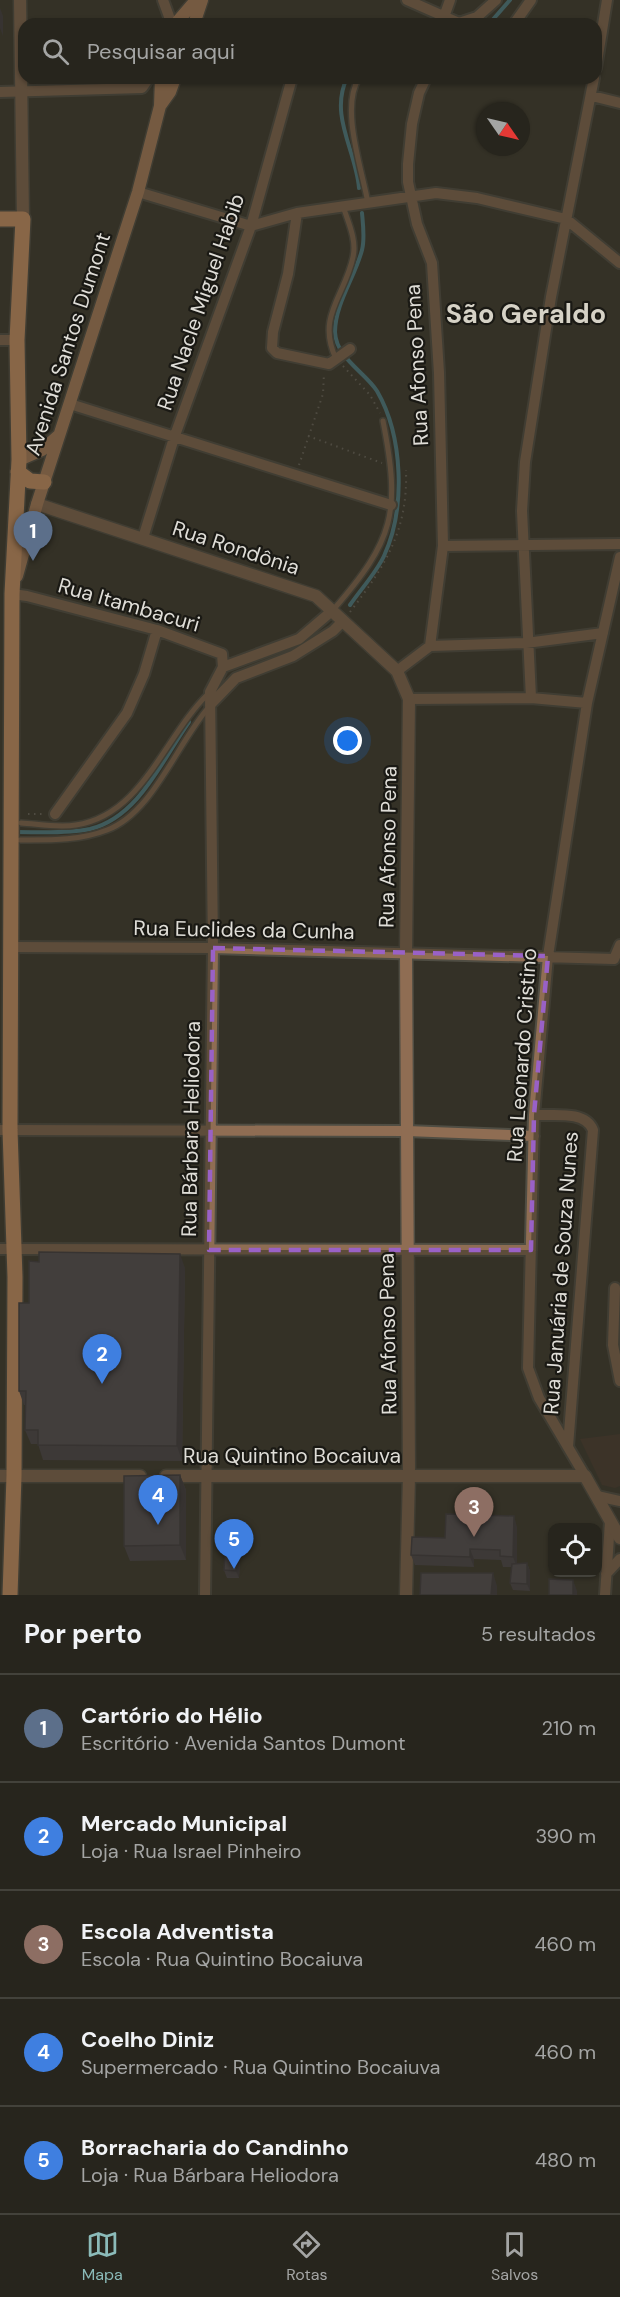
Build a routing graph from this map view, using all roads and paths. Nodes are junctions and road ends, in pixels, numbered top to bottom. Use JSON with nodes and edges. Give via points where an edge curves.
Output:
{"nodes":[{"id":1,"x":20,"y":0,"type":"edge"},
{"id":2,"x":162,"y":0,"type":"edge"},
{"id":3,"x":196,"y":0,"type":"edge"},
{"id":4,"x":202,"y":0,"type":"edge"},
{"id":5,"x":407,"y":0,"type":"edge"},
{"id":6,"x":450,"y":0,"type":"edge"},
{"id":7,"x":496,"y":0,"type":"edge"},
{"id":8,"x":531,"y":0,"type":"edge"},
{"id":9,"x":607,"y":0,"type":"edge"},
{"id":10,"x":444,"y":17,"type":"junction"},
{"id":11,"x":20,"y":18,"type":"edge"},
{"id":12,"x":171,"y":18,"type":"edge"},
{"id":13,"x":178,"y":18,"type":"edge"},
{"id":14,"x":196,"y":18,"type":"edge"},
{"id":15,"x":448,"y":18,"type":"edge"},
{"id":16,"x":472,"y":18,"type":"edge"},
{"id":17,"x":518,"y":18,"type":"edge"},
{"id":18,"x":602,"y":31,"type":"edge"},
{"id":19,"x":20,"y":84,"type":"edge"},
{"id":20,"x":145,"y":84,"type":"edge"},
{"id":21,"x":161,"y":84,"type":"edge"},
{"id":22,"x":173,"y":84,"type":"edge"},
{"id":23,"x":290,"y":84,"type":"edge"},
{"id":24,"x":357,"y":84,"type":"edge"},
{"id":25,"x":417,"y":84,"type":"edge"},
{"id":26,"x":423,"y":84,"type":"edge"},
{"id":27,"x":593,"y":84,"type":"edge"},
{"id":28,"x":0,"y":92,"type":"edge"},
{"id":29,"x":20,"y":93,"type":"junction"},
{"id":30,"x":592,"y":96,"type":"junction"},
{"id":31,"x":620,"y":103,"type":"edge"},
{"id":32,"x":160,"y":106,"type":"junction"},
{"id":33,"x":412,"y":124,"type":"junction"},
{"id":34,"x":138,"y":192,"type":"junction"},
{"id":35,"x":411,"y":196,"type":"junction"},
{"id":36,"x":368,"y":203,"type":"junction"},
{"id":37,"x":343,"y":207,"type":"junction"},
{"id":38,"x":297,"y":213,"type":"junction"},
{"id":39,"x":0,"y":219,"type":"edge"},
{"id":40,"x":23,"y":219,"type":"junction"},
{"id":41,"x":566,"y":219,"type":"junction"},
{"id":42,"x":250,"y":226,"type":"junction"},
{"id":43,"x":620,"y":263,"type":"edge"},
{"id":44,"x":0,"y":340,"type":"edge"},
{"id":45,"x":17,"y":340,"type":"junction"},
{"id":46,"x":350,"y":349,"type":"dead end"},
{"id":47,"x":336,"y":360,"type":"junction"},
{"id":48,"x":325,"y":364,"type":"junction"},
{"id":49,"x":70,"y":404,"type":"junction"},
{"id":50,"x":383,"y":421,"type":"joint"},
{"id":51,"x":61,"y":432,"type":"junction"},
{"id":52,"x":308,"y":436,"type":"junction"},
{"id":53,"x":174,"y":438,"type":"junction"},
{"id":54,"x":23,"y":462,"type":"junction"},
{"id":55,"x":391,"y":466,"type":"junction"},
{"id":56,"x":46,"y":475,"type":"junction"},
{"id":57,"x":295,"y":475,"type":"junction"},
{"id":58,"x":37,"y":504,"type":"junction"},
{"id":59,"x":392,"y":505,"type":"junction"},
{"id":60,"x":143,"y":538,"type":"junction"},
{"id":61,"x":525,"y":544,"type":"junction"},
{"id":62,"x":620,"y":544,"type":"edge"},
{"id":63,"x":443,"y":546,"type":"junction"},
{"id":64,"x":620,"y":557,"type":"edge"},
{"id":65,"x":6,"y":598,"type":"edge"},
{"id":66,"x":333,"y":610,"type":"junction"},
{"id":67,"x":343,"y":621,"type":"junction"},
{"id":68,"x":157,"y":630,"type":"junction"},
{"id":69,"x":603,"y":633,"type":"junction"},
{"id":70,"x":526,"y":643,"type":"junction"},
{"id":71,"x":430,"y":646,"type":"junction"},
{"id":72,"x":223,"y":666,"type":"junction"},
{"id":73,"x":397,"y":671,"type":"junction"},
{"id":74,"x":210,"y":692,"type":"junction"},
{"id":75,"x":531,"y":698,"type":"junction"},
{"id":76,"x":410,"y":699,"type":"junction"},
{"id":77,"x":586,"y":703,"type":"junction"},
{"id":78,"x":210,"y":705,"type":"junction"},
{"id":79,"x":55,"y":814,"type":"joint"},
{"id":80,"x":19,"y":818,"type":"junction"},
{"id":81,"x":20,"y":840,"type":"dead end"},
{"id":82,"x":620,"y":945,"type":"edge"},
{"id":83,"x":11,"y":947,"type":"junction"},
{"id":84,"x":213,"y":948,"type":"junction"},
{"id":85,"x":406,"y":953,"type":"junction"},
{"id":86,"x":548,"y":956,"type":"junction"},
{"id":87,"x":617,"y":964,"type":"edge"},
{"id":88,"x":534,"y":1115,"type":"junction"},
{"id":89,"x":5,"y":1130,"type":"edge"},
{"id":90,"x":212,"y":1130,"type":"junction"},
{"id":91,"x":407,"y":1131,"type":"junction"},
{"id":92,"x":534,"y":1136,"type":"junction"},
{"id":93,"x":7,"y":1249,"type":"edge"},
{"id":94,"x":209,"y":1250,"type":"junction"},
{"id":95,"x":406,"y":1250,"type":"junction"},
{"id":96,"x":531,"y":1250,"type":"junction"},
{"id":97,"x":615,"y":1288,"type":"dead end"},
{"id":98,"x":620,"y":1381,"type":"edge"},
{"id":99,"x":568,"y":1446,"type":"junction"},
{"id":100,"x":7,"y":1476,"type":"edge"},
{"id":101,"x":208,"y":1476,"type":"junction"},
{"id":102,"x":408,"y":1476,"type":"junction"},
{"id":103,"x":585,"y":1476,"type":"junction"},
{"id":104,"x":597,"y":1496,"type":"junction"},
{"id":105,"x":620,"y":1501,"type":"edge"},
{"id":106,"x":610,"y":1522,"type":"junction"},
{"id":107,"x":620,"y":1538,"type":"edge"},
{"id":108,"x":620,"y":1559,"type":"edge"},
{"id":109,"x":606,"y":1575,"type":"junction"},
{"id":110,"x":10,"y":1595,"type":"edge"},
{"id":111,"x":205,"y":1595,"type":"edge"},
{"id":112,"x":406,"y":1595,"type":"edge"},
{"id":113,"x":605,"y":1595,"type":"edge"}],
"edges":[{"from":1,"to":11,"type":"street"},
{"from":2,"to":12,"type":"street"},
{"from":3,"to":13,"type":"main road"},
{"from":4,"to":14,"type":"main road"},
{"from":5,"to":10,"type":"street"},
{"from":6,"to":10,"type":"street"},
{"from":7,"to":16,"type":"street","via":[[488,10]]},
{"from":8,"to":17,"type":"street"},
{"from":9,"to":18,"type":"street"},
{"from":10,"to":15,"type":"street"},
{"from":19,"to":29,"type":"street"},
{"from":20,"to":29,"type":"street","via":[[142,88]]},
{"from":21,"to":32,"type":"main road","name":"Avenida Santos Dumont"},
{"from":22,"to":32,"type":"main road","name":"Avenida Santos Dumont"},
{"from":23,"to":42,"type":"street","name":"Rua Nacle Miguel Habib"},
{"from":24,"to":36,"type":"lane","via":[[351,97],[351,114]]},
{"from":25,"to":33,"type":"street","name":"Rua Afonso Pena"},
{"from":26,"to":33,"type":"street","name":"Rua Afonso Pena"},
{"from":27,"to":30,"type":"street"},
{"from":28,"to":29,"type":"street"},
{"from":29,"to":40,"type":"street"},
{"from":30,"to":31,"type":"street"},
{"from":30,"to":41,"type":"street"},
{"from":32,"to":34,"type":"main road","name":"Avenida Santos Dumont"},
{"from":33,"to":35,"type":"street","name":"Rua Afonso Pena","via":[[408,164]]},
{"from":34,"to":42,"type":"street"},
{"from":34,"to":49,"type":"main road","name":"Avenida Santos Dumont"},
{"from":35,"to":36,"type":"street"},
{"from":35,"to":41,"type":"street","via":[[436,193],[477,198]]},
{"from":35,"to":63,"type":"street","name":"Rua Afonso Pena","via":[[432,263]]},
{"from":36,"to":37,"type":"street"},
{"from":37,"to":38,"type":"street"},
{"from":37,"to":47,"type":"lane","via":[[354,241],[353,257],[330,314],[328,331]]},
{"from":38,"to":42,"type":"street"},
{"from":38,"to":48,"type":"street","via":[[272,345],[277,353]]},
{"from":39,"to":40,"type":"main road"},
{"from":40,"to":45,"type":"main road"},
{"from":41,"to":43,"type":"street"},
{"from":41,"to":61,"type":"street","via":[[525,462]]},
{"from":42,"to":53,"type":"street","name":"Rua Nacle Miguel Habib"},
{"from":44,"to":45,"type":"street"},
{"from":45,"to":54,"type":"main road"},
{"from":46,"to":47,"type":"street"},
{"from":47,"to":48,"type":"street"},
{"from":47,"to":50,"type":"path","via":[[370,395]]},
{"from":48,"to":52,"type":"path","via":[[323,394]]},
{"from":49,"to":51,"type":"main road","name":"Avenida Santos Dumont"},
{"from":49,"to":53,"type":"street"},
{"from":50,"to":55,"type":"lane"},
{"from":51,"to":54,"type":"main road"},
{"from":51,"to":56,"type":"main road","name":"Avenida Santos Dumont"},
{"from":52,"to":55,"type":"path"},
{"from":52,"to":57,"type":"path"},
{"from":53,"to":57,"type":"street"},
{"from":53,"to":60,"type":"street","name":"Rua Nacle Miguel Habib"},
{"from":54,"to":56,"type":"main road","via":[[43,460]]},
{"from":54,"to":56,"type":"main road","via":[[27,480]]},
{"from":54,"to":65,"type":"main road"},
{"from":55,"to":59,"type":"lane"},
{"from":56,"to":58,"type":"main road","name":"Avenida Santos Dumont"},
{"from":57,"to":59,"type":"street"},
{"from":58,"to":60,"type":"street","name":"Rua Rondônia"},
{"from":58,"to":65,"type":"main road","name":"Avenida Santos Dumont"},
{"from":59,"to":66,"type":"lane","via":[[378,551],[363,576]]},
{"from":60,"to":66,"type":"street","name":"Rua Rondônia","via":[[309,593]]},
{"from":61,"to":62,"type":"street"},
{"from":61,"to":63,"type":"street"},
{"from":61,"to":70,"type":"street"},
{"from":63,"to":71,"type":"street","name":"Rua Afonso Pena"},
{"from":64,"to":69,"type":"street","name":"Rua Leonardo Cristino"},
{"from":65,"to":68,"type":"street","name":"Rua Itambacuri","via":[[27,596]]},
{"from":65,"to":80,"type":"main road"},
{"from":66,"to":67,"type":"street","name":"Rua Rondônia"},
{"from":66,"to":72,"type":"street","via":[[299,639]]},
{"from":67,"to":73,"type":"street","name":"Rua Rondônia"},
{"from":67,"to":78,"type":"street","via":[[293,656],[236,678]]},
{"from":68,"to":72,"type":"street","name":"Rua Itambacuri","via":[[222,654]]},
{"from":68,"to":79,"type":"street","via":[[127,713]]},
{"from":69,"to":70,"type":"street"},
{"from":69,"to":77,"type":"street","name":"Rua Leonardo Cristino"},
{"from":70,"to":71,"type":"street"},
{"from":70,"to":75,"type":"street"},
{"from":71,"to":73,"type":"street"},
{"from":72,"to":74,"type":"street","name":"Rua Bárbara Heliodora"},
{"from":73,"to":76,"type":"street","name":"Rua Afonso Pena"},
{"from":74,"to":78,"type":"street","name":"Rua Bárbara Heliodora"},
{"from":74,"to":80,"type":"lane","via":[[193,709],[134,793],[117,809],[76,825]]},
{"from":75,"to":76,"type":"street"},
{"from":75,"to":77,"type":"street"},
{"from":76,"to":85,"type":"street","name":"Rua Afonso Pena"},
{"from":77,"to":86,"type":"street","name":"Rua Leonardo Cristino"},
{"from":78,"to":81,"type":"lane","via":[[138,809],[121,823],[77,838]]},
{"from":78,"to":84,"type":"street","name":"Rua Bárbara Heliodora"},
{"from":79,"to":80,"type":"path"},
{"from":80,"to":83,"type":"main road","via":[[12,871]]},
{"from":82,"to":87,"type":"street"},
{"from":83,"to":84,"type":"street","name":"Rua Euclides da Cunha"},
{"from":83,"to":89,"type":"main road"},
{"from":84,"to":85,"type":"street","name":"Rua Euclides da Cunha"},
{"from":84,"to":90,"type":"street","name":"Rua Bárbara Heliodora"},
{"from":85,"to":86,"type":"street","name":"Rua Euclides da Cunha"},
{"from":85,"to":91,"type":"street","name":"Rua Afonso Pena"},
{"from":86,"to":87,"type":"street","name":"Rua Euclides da Cunha"},
{"from":86,"to":88,"type":"street","name":"Rua Leonardo Cristino"},
{"from":88,"to":92,"type":"street","name":"Rua Leonardo Cristino"},
{"from":88,"to":99,"type":"street","name":"Rua Januária de Souza Nunes","via":[[579,1117],[589,1122],[593,1130]]},
{"from":89,"to":90,"type":"street"},
{"from":89,"to":93,"type":"main road"},
{"from":90,"to":91,"type":"street"},
{"from":90,"to":94,"type":"street","name":"Rua Bárbara Heliodora"},
{"from":91,"to":92,"type":"street"},
{"from":91,"to":95,"type":"street","name":"Rua Afonso Pena"},
{"from":92,"to":96,"type":"street","name":"Rua Leonardo Cristino"},
{"from":93,"to":94,"type":"street"},
{"from":93,"to":100,"type":"main road"},
{"from":94,"to":95,"type":"street"},
{"from":94,"to":101,"type":"street","name":"Rua Bárbara Heliodora"},
{"from":95,"to":96,"type":"street"},
{"from":95,"to":102,"type":"street","name":"Rua Afonso Pena"},
{"from":96,"to":99,"type":"street","name":"Rua Leonardo Cristino","via":[[529,1377]]},
{"from":97,"to":98,"type":"street","via":[[613,1345]]},
{"from":99,"to":103,"type":"street","name":"Rua Leonardo Cristino"},
{"from":100,"to":101,"type":"street","name":"Rua Quintino Bocaiuva"},
{"from":100,"to":110,"type":"main road"},
{"from":101,"to":102,"type":"street","name":"Rua Quintino Bocaiuva"},
{"from":101,"to":111,"type":"street","name":"Rua Bárbara Heliodora"},
{"from":102,"to":103,"type":"street","name":"Rua Quintino Bocaiuva"},
{"from":102,"to":112,"type":"street","name":"Rua Afonso Pena"},
{"from":103,"to":104,"type":"street","name":"Rua Leonardo Cristino"},
{"from":104,"to":105,"type":"street"},
{"from":104,"to":106,"type":"street","name":"Rua Leonardo Cristino"},
{"from":106,"to":107,"type":"street","name":"Rua Leonardo Cristino"},
{"from":106,"to":109,"type":"street"},
{"from":108,"to":109,"type":"street"},
{"from":109,"to":113,"type":"street"}]}
